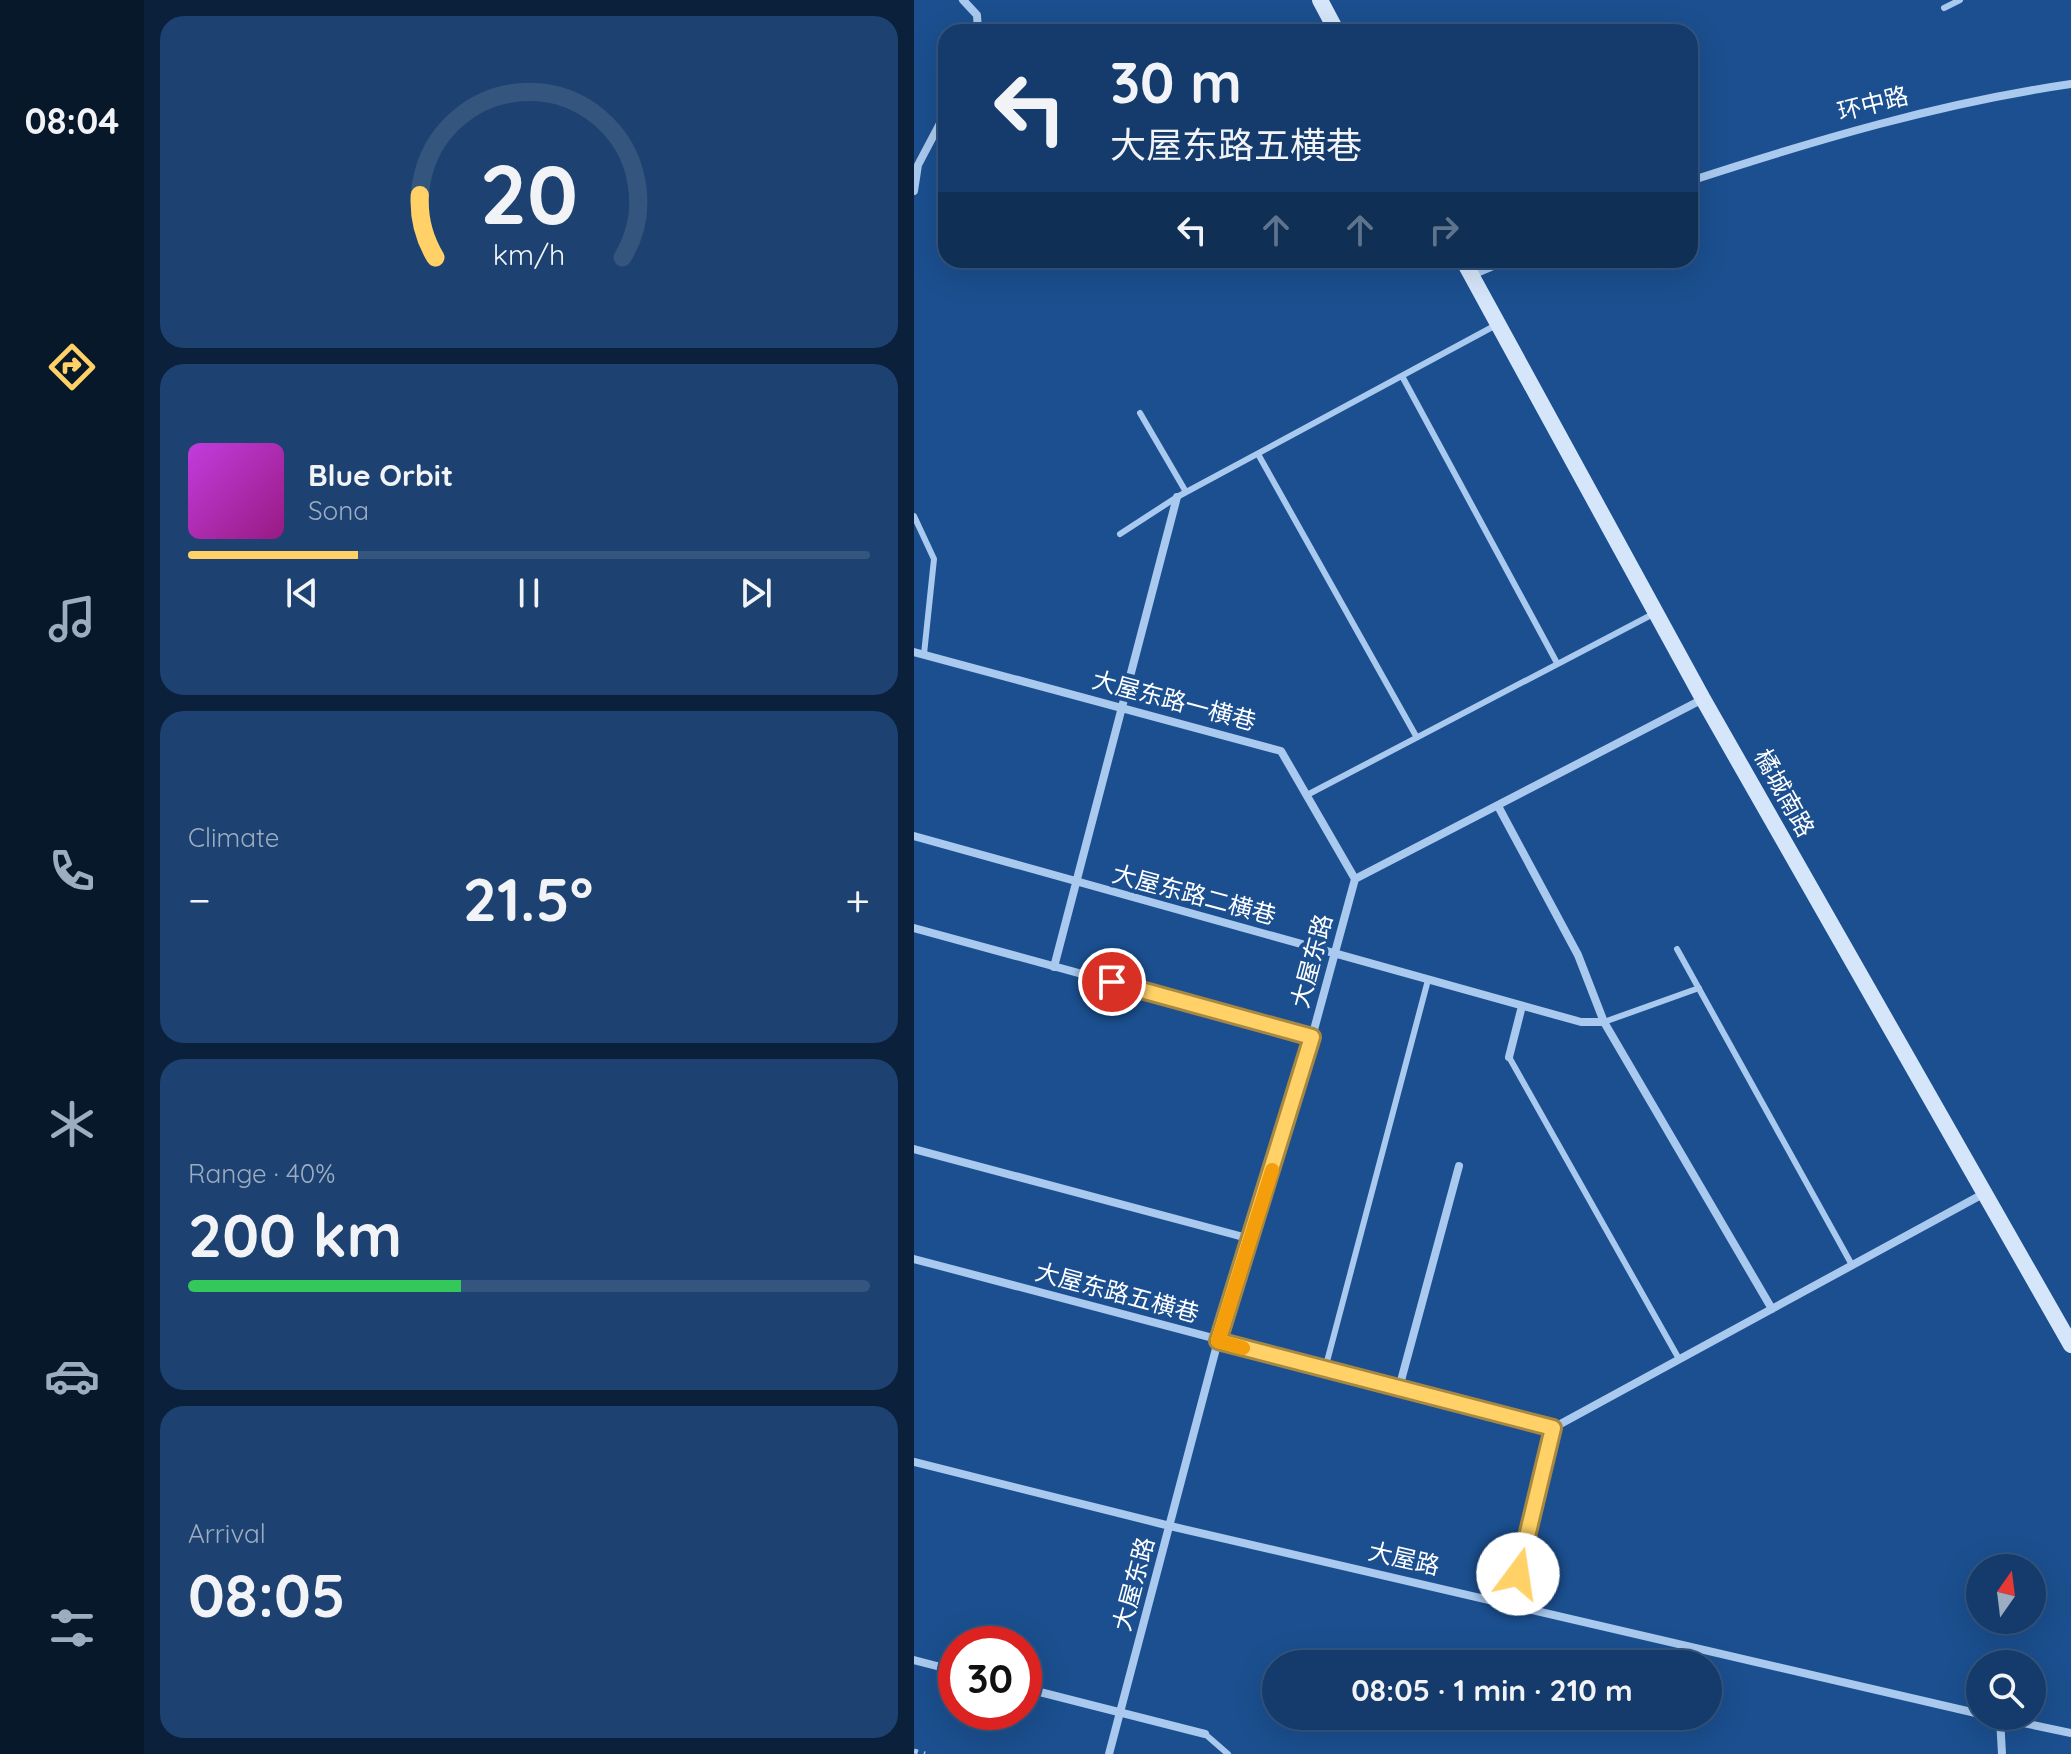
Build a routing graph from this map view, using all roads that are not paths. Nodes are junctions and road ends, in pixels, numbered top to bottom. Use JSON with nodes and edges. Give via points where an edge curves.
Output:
{"nodes":[{"id":1,"x":963,"y":0,"type":"edge"},
{"id":2,"x":1320,"y":0,"type":"edge"},
{"id":3,"x":1960,"y":0,"type":"edge"},
{"id":4,"x":1944,"y":8,"type":"dead end"},
{"id":5,"x":978,"y":24,"type":"edge"},
{"id":6,"x":1333,"y":24,"type":"edge"},
{"id":7,"x":2071,"y":84,"type":"edge"},
{"id":8,"x":938,"y":126,"type":"edge"},
{"id":9,"x":916,"y":165,"type":"edge"},
{"id":10,"x":1698,"y":178,"type":"edge"},
{"id":11,"x":914,"y":191,"type":"edge"},
{"id":12,"x":1467,"y":268,"type":"edge"},
{"id":13,"x":1488,"y":268,"type":"edge"},
{"id":14,"x":1471,"y":275,"type":"junction"},
{"id":15,"x":1498,"y":324,"type":"junction"},
{"id":16,"x":1402,"y":376,"type":"junction"},
{"id":17,"x":1140,"y":413,"type":"dead end"},
{"id":18,"x":1258,"y":454,"type":"junction"},
{"id":19,"x":1186,"y":492,"type":"junction"},
{"id":20,"x":1177,"y":497,"type":"junction"},
{"id":21,"x":914,"y":516,"type":"edge"},
{"id":22,"x":1120,"y":534,"type":"dead end"},
{"id":23,"x":1656,"y":613,"type":"junction"},
{"id":24,"x":919,"y":653,"type":"edge"},
{"id":25,"x":1557,"y":663,"type":"junction"},
{"id":26,"x":1703,"y":699,"type":"junction"},
{"id":27,"x":1121,"y":709,"type":"junction"},
{"id":28,"x":1416,"y":736,"type":"junction"},
{"id":29,"x":1307,"y":795,"type":"junction"},
{"id":30,"x":1498,"y":806,"type":"junction"},
{"id":31,"x":914,"y":836,"type":"edge"},
{"id":32,"x":1355,"y":879,"type":"junction"},
{"id":33,"x":1075,"y":883,"type":"junction"},
{"id":34,"x":914,"y":928,"type":"edge"},
{"id":35,"x":1677,"y":949,"type":"dead end"},
{"id":36,"x":1335,"y":954,"type":"junction"},
{"id":37,"x":1054,"y":967,"type":"junction"},
{"id":38,"x":1428,"y":980,"type":"junction"},
{"id":39,"x":1699,"y":988,"type":"junction"},
{"id":40,"x":1522,"y":1006,"type":"junction"},
{"id":41,"x":1604,"y":1022,"type":"junction"},
{"id":42,"x":1312,"y":1037,"type":"junction"},
{"id":43,"x":1509,"y":1057,"type":"joint"},
{"id":44,"x":914,"y":1149,"type":"edge"},
{"id":45,"x":1459,"y":1166,"type":"dead end"},
{"id":46,"x":1983,"y":1194,"type":"junction"},
{"id":47,"x":1251,"y":1239,"type":"junction"},
{"id":48,"x":914,"y":1259,"type":"edge"},
{"id":49,"x":1852,"y":1265,"type":"junction"},
{"id":50,"x":1772,"y":1309,"type":"junction"},
{"id":51,"x":1218,"y":1341,"type":"junction"},
{"id":52,"x":2071,"y":1345,"type":"edge"},
{"id":53,"x":1679,"y":1359,"type":"junction"},
{"id":54,"x":1325,"y":1369,"type":"junction"},
{"id":55,"x":1399,"y":1388,"type":"junction"},
{"id":56,"x":1553,"y":1428,"type":"junction"},
{"id":57,"x":914,"y":1462,"type":"edge"},
{"id":58,"x":1170,"y":1526,"type":"junction"},
{"id":59,"x":1511,"y":1603,"type":"junction"},
{"id":60,"x":914,"y":1660,"type":"edge"},
{"id":61,"x":938,"y":1666,"type":"edge"},
{"id":62,"x":1042,"y":1693,"type":"edge"},
{"id":63,"x":1966,"y":1711,"type":"edge"},
{"id":64,"x":1119,"y":1712,"type":"junction"},
{"id":65,"x":2046,"y":1728,"type":"edge"},
{"id":66,"x":1997,"y":1730,"type":"edge"},
{"id":67,"x":2071,"y":1733,"type":"edge"},
{"id":68,"x":1205,"y":1734,"type":"joint"},
{"id":69,"x":1109,"y":1754,"type":"edge"},
{"id":70,"x":1228,"y":1754,"type":"edge"},
{"id":71,"x":2002,"y":1754,"type":"edge"}],
"edges":[{"from":1,"to":5,"type":"street","via":[[977,15]]},
{"from":2,"to":6,"type":"main road"},
{"from":3,"to":4,"type":"lane"},
{"from":7,"to":10,"type":"street","name":"环中路","via":[[1991,95],[1833,135]]},
{"from":8,"to":9,"type":"street"},
{"from":9,"to":11,"type":"street"},
{"from":12,"to":14,"type":"main road","name":"橘城南路"},
{"from":13,"to":14,"type":"street"},
{"from":14,"to":15,"type":"main road","name":"橘城南路"},
{"from":15,"to":16,"type":"lane"},
{"from":15,"to":23,"type":"main road","name":"橘城南路"},
{"from":16,"to":18,"type":"lane"},
{"from":16,"to":25,"type":"lane"},
{"from":17,"to":19,"type":"lane"},
{"from":18,"to":19,"type":"lane"},
{"from":18,"to":28,"type":"lane"},
{"from":19,"to":20,"type":"lane"},
{"from":20,"to":22,"type":"lane"},
{"from":20,"to":27,"type":"street"},
{"from":21,"to":24,"type":"lane","via":[[934,559]]},
{"from":23,"to":25,"type":"lane"},
{"from":23,"to":26,"type":"main road","name":"橘城南路"},
{"from":24,"to":27,"type":"street","name":"大屋东路一横巷"},
{"from":25,"to":28,"type":"lane"},
{"from":26,"to":30,"type":"street"},
{"from":26,"to":46,"type":"main road","name":"橘城南路"},
{"from":27,"to":29,"type":"street","name":"大屋东路一横巷","via":[[1281,751]]},
{"from":27,"to":33,"type":"street"},
{"from":28,"to":29,"type":"lane"},
{"from":29,"to":32,"type":"street","name":"大屋东路一横巷"},
{"from":30,"to":32,"type":"street"},
{"from":30,"to":41,"type":"street","via":[[1578,955]]},
{"from":31,"to":33,"type":"street","name":"大屋东路二横巷"},
{"from":32,"to":36,"type":"street","name":"大屋东路"},
{"from":33,"to":36,"type":"street","name":"大屋东路二横巷"},
{"from":33,"to":37,"type":"street"},
{"from":34,"to":37,"type":"street"},
{"from":35,"to":39,"type":"lane"},
{"from":36,"to":38,"type":"street","name":"大屋东路二横巷"},
{"from":36,"to":42,"type":"street","name":"大屋东路"},
{"from":37,"to":42,"type":"street"},
{"from":38,"to":40,"type":"street","name":"大屋东路二横巷"},
{"from":38,"to":54,"type":"lane"},
{"from":39,"to":41,"type":"lane"},
{"from":39,"to":49,"type":"lane"},
{"from":40,"to":41,"type":"street","name":"大屋东路二横巷","via":[[1581,1022]]},
{"from":40,"to":43,"type":"street"},
{"from":41,"to":50,"type":"street"},
{"from":42,"to":47,"type":"street","name":"大屋东路"},
{"from":43,"to":53,"type":"lane"},
{"from":44,"to":47,"type":"street"},
{"from":45,"to":55,"type":"street"},
{"from":46,"to":49,"type":"street"},
{"from":46,"to":52,"type":"main road","name":"橘城南路"},
{"from":47,"to":51,"type":"street","name":"大屋东路"},
{"from":48,"to":51,"type":"street","name":"大屋东路五横巷"},
{"from":49,"to":50,"type":"street"},
{"from":50,"to":53,"type":"street"},
{"from":51,"to":54,"type":"street","name":"大屋东路五横巷"},
{"from":51,"to":58,"type":"street","name":"大屋东路"},
{"from":53,"to":56,"type":"street"},
{"from":54,"to":55,"type":"street","name":"大屋东路五横巷"},
{"from":55,"to":56,"type":"street","name":"大屋东路五横巷"},
{"from":56,"to":59,"type":"street"},
{"from":57,"to":58,"type":"street","name":"大屋路"},
{"from":58,"to":59,"type":"street","name":"大屋路"},
{"from":58,"to":64,"type":"street","name":"大屋东路"},
{"from":59,"to":63,"type":"street","name":"大屋路"},
{"from":60,"to":61,"type":"street"},
{"from":62,"to":64,"type":"street"},
{"from":64,"to":68,"type":"street"},
{"from":64,"to":69,"type":"street","name":"大屋东路"},
{"from":65,"to":67,"type":"street"},
{"from":66,"to":71,"type":"street"},
{"from":68,"to":70,"type":"lane"}]}
